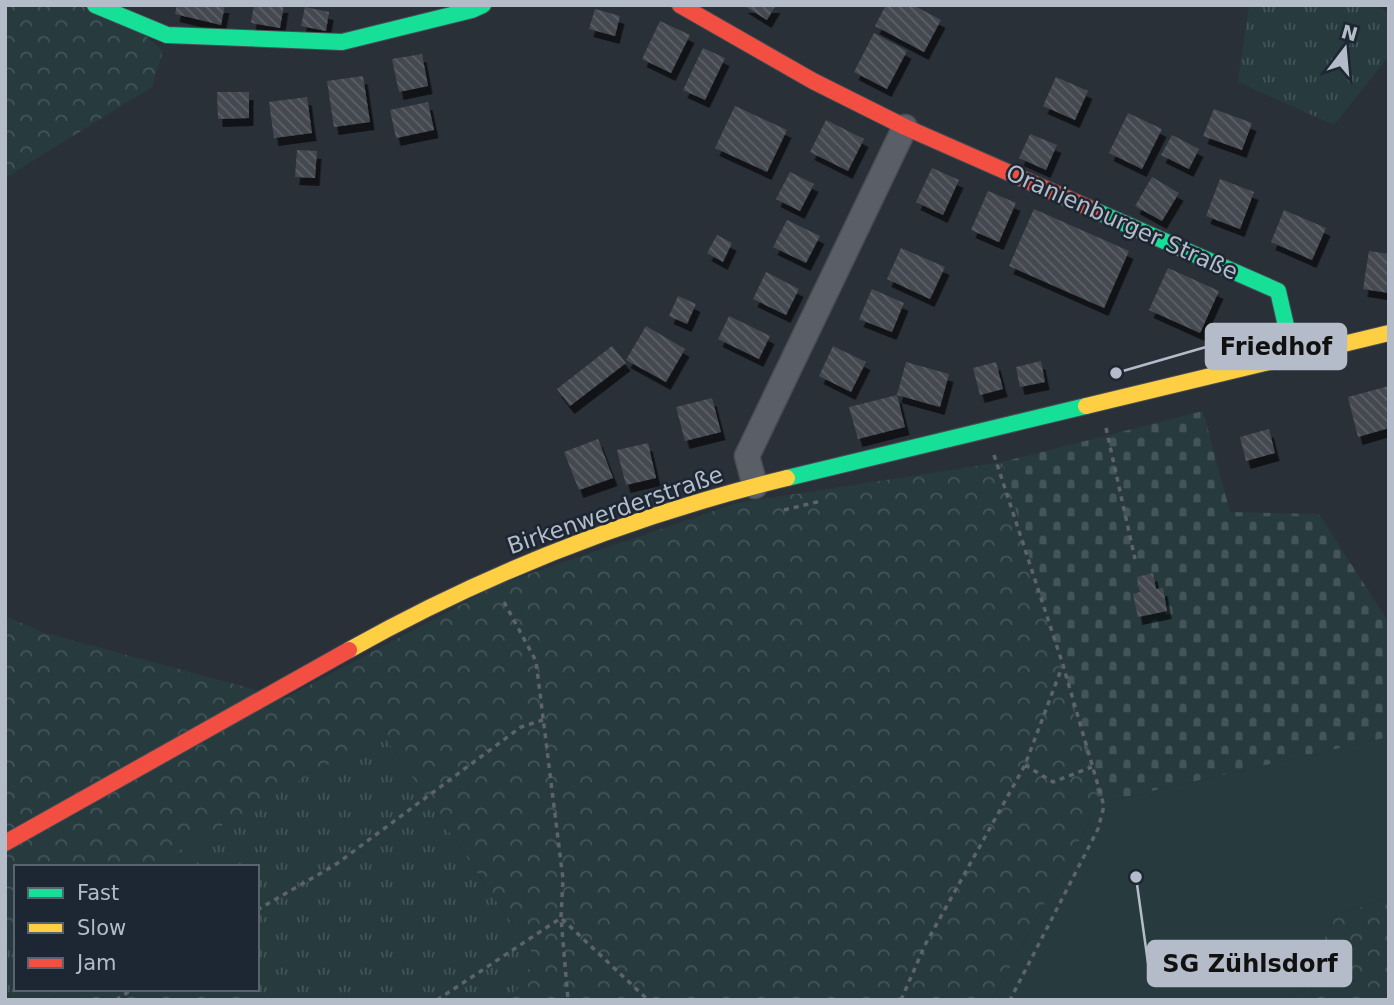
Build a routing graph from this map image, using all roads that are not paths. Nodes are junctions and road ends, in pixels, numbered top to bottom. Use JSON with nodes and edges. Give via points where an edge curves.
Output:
{"nodes":[{"id":1,"x":95,"y":5,"type":"edge"},
{"id":2,"x":483,"y":5,"type":"edge"},
{"id":3,"x":680,"y":5,"type":"edge"},
{"id":4,"x":905,"y":127,"type":"junction"},
{"id":5,"x":1389,"y":333,"type":"edge"},
{"id":6,"x":1293,"y":356,"type":"junction"},
{"id":7,"x":755,"y":486,"type":"junction"},
{"id":8,"x":5,"y":843,"type":"edge"}],
"edges":[{"from":1,"to":2,"type":"street","via":[[167,35],[342,42]]},
{"from":3,"to":4,"type":"street","name":"Oranienburger Straße"},
{"from":4,"to":6,"type":"street","name":"Oranienburger Straße","via":[[1278,291]]},
{"from":4,"to":7,"type":"street","via":[[747,456]]},
{"from":5,"to":6,"type":"street","name":"Birkenwerderstraße"},
{"from":6,"to":7,"type":"street","name":"Birkenwerderstraße"},
{"from":7,"to":8,"type":"street","name":"Birkenwerderstraße","via":[[588,539],[397,623]]}]}
